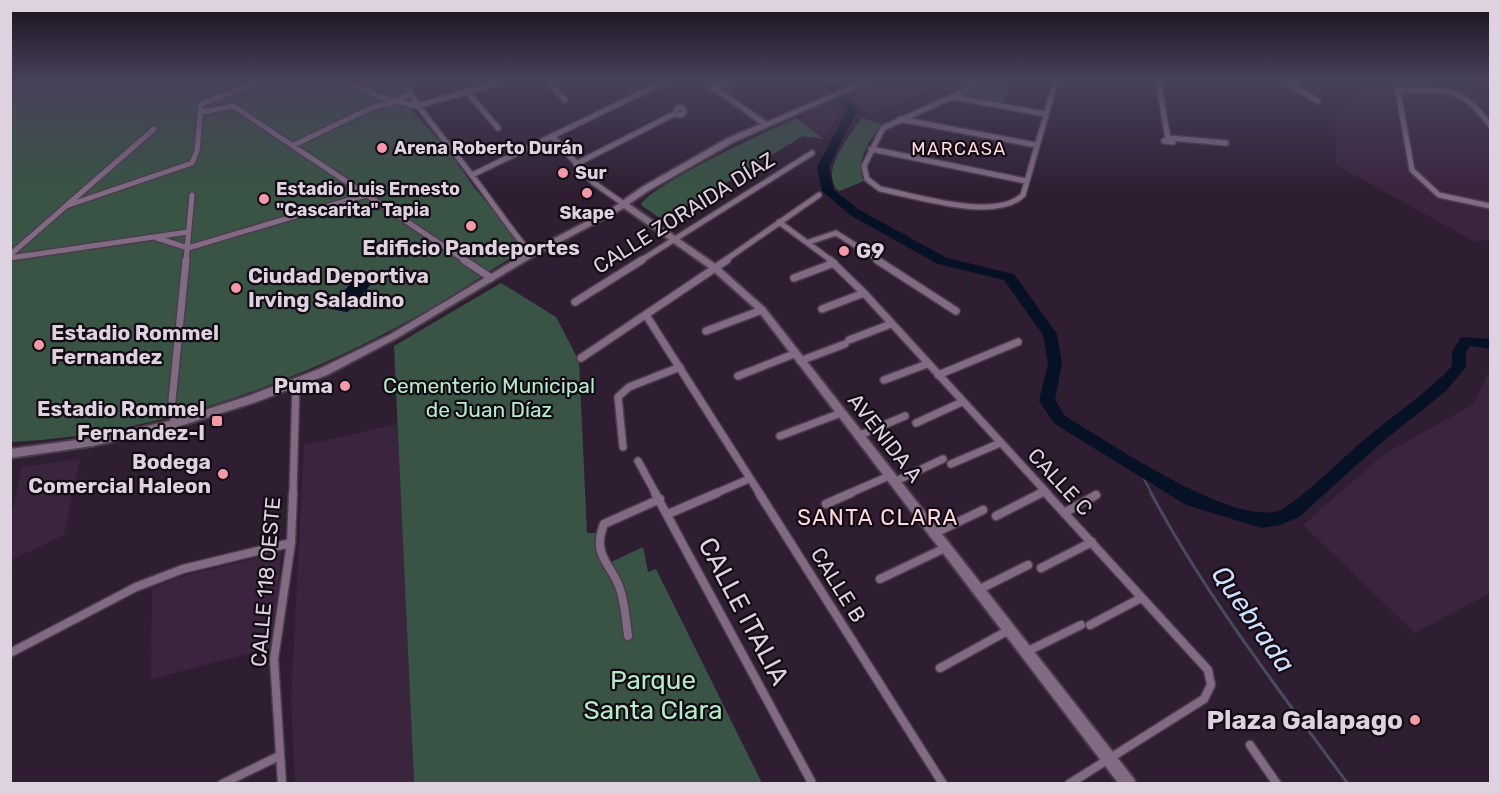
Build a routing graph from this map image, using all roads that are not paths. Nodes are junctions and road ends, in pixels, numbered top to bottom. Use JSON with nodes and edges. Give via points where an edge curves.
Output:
{"nodes":[{"id":1,"x":199,"y":117,"type":"edge"},
{"id":2,"x":250,"y":117,"type":"edge"},
{"id":3,"x":352,"y":117,"type":"edge"},
{"id":4,"x":426,"y":117,"type":"edge"},
{"id":5,"x":489,"y":117,"type":"edge"},
{"id":6,"x":591,"y":117,"type":"edge"},
{"id":7,"x":668,"y":117,"type":"edge"},
{"id":8,"x":762,"y":117,"type":"edge"},
{"id":9,"x":781,"y":117,"type":"edge"},
{"id":10,"x":904,"y":117,"type":"edge"},
{"id":11,"x":1044,"y":117,"type":"edge"},
{"id":12,"x":1164,"y":117,"type":"edge"},
{"id":13,"x":1403,"y":117,"type":"edge"},
{"id":14,"x":900,"y":119,"type":"junction"},
{"id":15,"x":769,"y":122,"type":"junction"},
{"id":16,"x":498,"y":128,"type":"dead end"},
{"id":17,"x":154,"y":129,"type":"dead end"},
{"id":18,"x":552,"y":136,"type":"junction"},
{"id":19,"x":1226,"y":143,"type":"dead end"},
{"id":20,"x":294,"y":145,"type":"junction"},
{"id":21,"x":1036,"y":145,"type":"junction"},
{"id":22,"x":871,"y":149,"type":"junction"},
{"id":23,"x":812,"y":153,"type":"dead end"},
{"id":24,"x":576,"y":164,"type":"junction"},
{"id":25,"x":472,"y":175,"type":"junction"},
{"id":26,"x":1026,"y":181,"type":"junction"},
{"id":27,"x":94,"y":182,"type":"junction"},
{"id":28,"x":113,"y":188,"type":"junction"},
{"id":29,"x":192,"y":195,"type":"dead end"},
{"id":30,"x":366,"y":195,"type":"junction"},
{"id":31,"x":819,"y":195,"type":"dead end"},
{"id":32,"x":621,"y":202,"type":"junction"},
{"id":33,"x":66,"y":206,"type":"junction"},
{"id":34,"x":1491,"y":206,"type":"edge"},
{"id":35,"x":779,"y":222,"type":"junction"},
{"id":36,"x":188,"y":232,"type":"junction"},
{"id":37,"x":157,"y":238,"type":"junction"},
{"id":38,"x":674,"y":239,"type":"junction"},
{"id":39,"x":809,"y":242,"type":"junction"},
{"id":40,"x":188,"y":248,"type":"junction"},
{"id":41,"x":531,"y":254,"type":"junction"},
{"id":42,"x":10,"y":257,"type":"edge"},
{"id":43,"x":834,"y":263,"type":"junction"},
{"id":44,"x":716,"y":268,"type":"junction"},
{"id":45,"x":491,"y":278,"type":"junction"},
{"id":46,"x":794,"y":278,"type":"dead end"},
{"id":47,"x":864,"y":293,"type":"junction"},
{"id":48,"x":574,"y":302,"type":"dead end"},
{"id":49,"x":822,"y":309,"type":"dead end"},
{"id":50,"x":762,"y":310,"type":"junction"},
{"id":51,"x":956,"y":310,"type":"dead end"},
{"id":52,"x":645,"y":315,"type":"junction"},
{"id":53,"x":891,"y":324,"type":"junction"},
{"id":54,"x":706,"y":331,"type":"dead end"},
{"id":55,"x":1018,"y":342,"type":"dead end"},
{"id":56,"x":581,"y":358,"type":"dead end"},
{"id":57,"x":797,"y":358,"type":"junction"},
{"id":58,"x":927,"y":364,"type":"junction"},
{"id":59,"x":680,"y":367,"type":"junction"},
{"id":60,"x":938,"y":375,"type":"junction"},
{"id":61,"x":738,"y":376,"type":"dead end"},
{"id":62,"x":884,"y":380,"type":"dead end"},
{"id":63,"x":296,"y":383,"type":"junction"},
{"id":64,"x":962,"y":402,"type":"junction"},
{"id":65,"x":841,"y":413,"type":"junction"},
{"id":66,"x":905,"y":416,"type":"dead end"},
{"id":67,"x":916,"y":423,"type":"dead end"},
{"id":68,"x":174,"y":424,"type":"junction"},
{"id":69,"x":780,"y":436,"type":"dead end"},
{"id":70,"x":858,"y":436,"type":"junction"},
{"id":71,"x":1000,"y":443,"type":"junction"},
{"id":72,"x":623,"y":447,"type":"dead end"},
{"id":73,"x":10,"y":454,"type":"edge"},
{"id":74,"x":943,"y":459,"type":"dead end"},
{"id":75,"x":638,"y":461,"type":"dead end"},
{"id":76,"x":951,"y":464,"type":"dead end"},
{"id":77,"x":749,"y":479,"type":"junction"},
{"id":78,"x":892,"y":479,"type":"junction"},
{"id":79,"x":1044,"y":491,"type":"junction"},
{"id":80,"x":1095,"y":495,"type":"dead end"},
{"id":81,"x":660,"y":499,"type":"junction"},
{"id":82,"x":826,"y":504,"type":"dead end"},
{"id":83,"x":983,"y":510,"type":"dead end"},
{"id":84,"x":1064,"y":513,"type":"junction"},
{"id":85,"x":668,"y":514,"type":"junction"},
{"id":86,"x":996,"y":516,"type":"dead end"},
{"id":87,"x":933,"y":534,"type":"junction"},
{"id":88,"x":1092,"y":542,"type":"junction"},
{"id":89,"x":291,"y":543,"type":"junction"},
{"id":90,"x":945,"y":548,"type":"junction"},
{"id":91,"x":1028,"y":565,"type":"dead end"},
{"id":92,"x":1041,"y":568,"type":"dead end"},
{"id":93,"x":880,"y":579,"type":"dead end"},
{"id":94,"x":978,"y":590,"type":"junction"},
{"id":95,"x":1142,"y":598,"type":"junction"},
{"id":96,"x":1010,"y":630,"type":"junction"},
{"id":97,"x":628,"y":636,"type":"dead end"},
{"id":98,"x":1026,"y":652,"type":"junction"},
{"id":99,"x":10,"y":653,"type":"edge"},
{"id":100,"x":940,"y":668,"type":"dead end"},
{"id":101,"x":1250,"y":745,"type":"dead end"},
{"id":102,"x":279,"y":756,"type":"junction"},
{"id":103,"x":1108,"y":756,"type":"junction"},
{"id":104,"x":811,"y":781,"type":"dead end"},
{"id":105,"x":222,"y":783,"type":"edge"},
{"id":106,"x":282,"y":783,"type":"edge"},
{"id":107,"x":943,"y":783,"type":"edge"},
{"id":108,"x":1070,"y":783,"type":"edge"},
{"id":109,"x":1129,"y":783,"type":"edge"},
{"id":110,"x":1277,"y":783,"type":"edge"}],
"edges":[{"from":1,"to":28,"type":"street","via":[[197,151],[192,163]]},
{"from":2,"to":20,"type":"street"},
{"from":3,"to":20,"type":"street"},
{"from":4,"to":25,"type":"street"},
{"from":5,"to":16,"type":"street"},
{"from":6,"to":18,"type":"street"},
{"from":7,"to":24,"type":"street"},
{"from":8,"to":15,"type":"main road"},
{"from":9,"to":15,"type":"main road"},
{"from":10,"to":14,"type":"street"},
{"from":11,"to":21,"type":"street"},
{"from":12,"to":19,"type":"street","via":[[1168,138]]},
{"from":13,"to":34,"type":"street","via":[[1413,170],[1439,195]]},
{"from":14,"to":21,"type":"street"},
{"from":14,"to":22,"type":"street","via":[[883,128]]},
{"from":15,"to":32,"type":"main road"},
{"from":17,"to":27,"type":"street"},
{"from":18,"to":24,"type":"street"},
{"from":18,"to":25,"type":"street"},
{"from":20,"to":30,"type":"street"},
{"from":21,"to":26,"type":"street"},
{"from":22,"to":26,"type":"street"},
{"from":22,"to":26,"type":"street","via":[[864,166],[867,178],[871,184],[892,193],[984,209],[1008,206],[1023,195]]},
{"from":23,"to":38,"type":"street","name":"CALLE ZORAIDA DÍAZ"},
{"from":24,"to":32,"type":"street","via":[[600,189]]},
{"from":25,"to":41,"type":"street"},
{"from":27,"to":28,"type":"street","via":[[96,187]]},
{"from":27,"to":33,"type":"street"},
{"from":28,"to":33,"type":"street"},
{"from":29,"to":36,"type":"street"},
{"from":30,"to":40,"type":"street"},
{"from":30,"to":45,"type":"street"},
{"from":31,"to":35,"type":"street"},
{"from":32,"to":38,"type":"main road","name":"AVENIDA A"},
{"from":32,"to":41,"type":"main road"},
{"from":33,"to":42,"type":"street"},
{"from":35,"to":39,"type":"street","name":"CALLE C"},
{"from":35,"to":44,"type":"street"},
{"from":36,"to":37,"type":"street"},
{"from":36,"to":40,"type":"street"},
{"from":37,"to":40,"type":"street"},
{"from":37,"to":42,"type":"street"},
{"from":38,"to":44,"type":"main road","name":"AVENIDA A"},
{"from":38,"to":48,"type":"street","name":"CALLE ZORAIDA DÍAZ"},
{"from":39,"to":43,"type":"street","name":"CALLE C"},
{"from":39,"to":51,"type":"street","via":[[836,233]]},
{"from":40,"to":68,"type":"street","via":[[172,401]]},
{"from":41,"to":45,"type":"main road"},
{"from":43,"to":46,"type":"street"},
{"from":43,"to":47,"type":"street","name":"CALLE C"},
{"from":44,"to":50,"type":"main road","name":"AVENIDA A"},
{"from":44,"to":52,"type":"street"},
{"from":45,"to":63,"type":"main road","via":[[364,352]]},
{"from":47,"to":49,"type":"street"},
{"from":47,"to":53,"type":"street","name":"CALLE C"},
{"from":50,"to":54,"type":"street"},
{"from":50,"to":57,"type":"main road","name":"AVENIDA A"},
{"from":52,"to":56,"type":"street"},
{"from":52,"to":59,"type":"street","name":"CALLE B"},
{"from":53,"to":57,"type":"street"},
{"from":53,"to":58,"type":"street","name":"CALLE C"},
{"from":55,"to":60,"type":"street"},
{"from":57,"to":61,"type":"street"},
{"from":57,"to":65,"type":"main road","name":"AVENIDA A"},
{"from":58,"to":60,"type":"street","name":"CALLE C"},
{"from":58,"to":62,"type":"street"},
{"from":59,"to":72,"type":"street","via":[[629,387],[618,397]]},
{"from":59,"to":77,"type":"street","name":"CALLE B"},
{"from":60,"to":64,"type":"street","name":"CALLE C"},
{"from":63,"to":68,"type":"main road"},
{"from":63,"to":89,"type":"street","name":"CALLE 118 OESTE"},
{"from":64,"to":67,"type":"street"},
{"from":64,"to":71,"type":"street","name":"CALLE C"},
{"from":65,"to":69,"type":"street"},
{"from":65,"to":70,"type":"main road","name":"AVENIDA A"},
{"from":66,"to":70,"type":"street"},
{"from":68,"to":73,"type":"main road"},
{"from":70,"to":78,"type":"main road","name":"AVENIDA A"},
{"from":71,"to":76,"type":"street"},
{"from":71,"to":79,"type":"street","name":"CALLE C"},
{"from":74,"to":78,"type":"street"},
{"from":75,"to":81,"type":"street","name":"CALLE ITALIA"},
{"from":77,"to":85,"type":"street"},
{"from":77,"to":107,"type":"street","name":"CALLE B"},
{"from":78,"to":82,"type":"street"},
{"from":78,"to":87,"type":"main road","name":"AVENIDA A"},
{"from":79,"to":84,"type":"street","name":"CALLE C"},
{"from":79,"to":86,"type":"street"},
{"from":80,"to":84,"type":"street"},
{"from":81,"to":85,"type":"street","name":"CALLE ITALIA"},
{"from":81,"to":97,"type":"street","via":[[604,524],[600,534],[603,562],[614,571],[619,584]]},
{"from":83,"to":87,"type":"street"},
{"from":84,"to":88,"type":"street","name":"CALLE C"},
{"from":85,"to":104,"type":"street","name":"CALLE ITALIA"},
{"from":87,"to":90,"type":"main road","name":"AVENIDA A"},
{"from":88,"to":92,"type":"street"},
{"from":88,"to":95,"type":"street","name":"CALLE C"},
{"from":89,"to":99,"type":"street","via":[[183,569],[145,583]]},
{"from":89,"to":102,"type":"street","name":"CALLE 118 OESTE","via":[[274,659]]},
{"from":90,"to":93,"type":"street"},
{"from":90,"to":94,"type":"main road","name":"AVENIDA A"},
{"from":91,"to":94,"type":"street"},
{"from":94,"to":96,"type":"main road","name":"AVENIDA A"},
{"from":95,"to":98,"type":"street"},
{"from":95,"to":103,"type":"street","name":"CALLE C","via":[[1208,670],[1210,693]]},
{"from":96,"to":98,"type":"main road","name":"AVENIDA A"},
{"from":96,"to":100,"type":"street"},
{"from":98,"to":103,"type":"main road","name":"AVENIDA A"},
{"from":101,"to":110,"type":"street"},
{"from":102,"to":105,"type":"street"},
{"from":102,"to":106,"type":"street","name":"CALLE 118 OESTE"},
{"from":103,"to":108,"type":"street"},
{"from":103,"to":109,"type":"main road","name":"AVENIDA A"}]}
